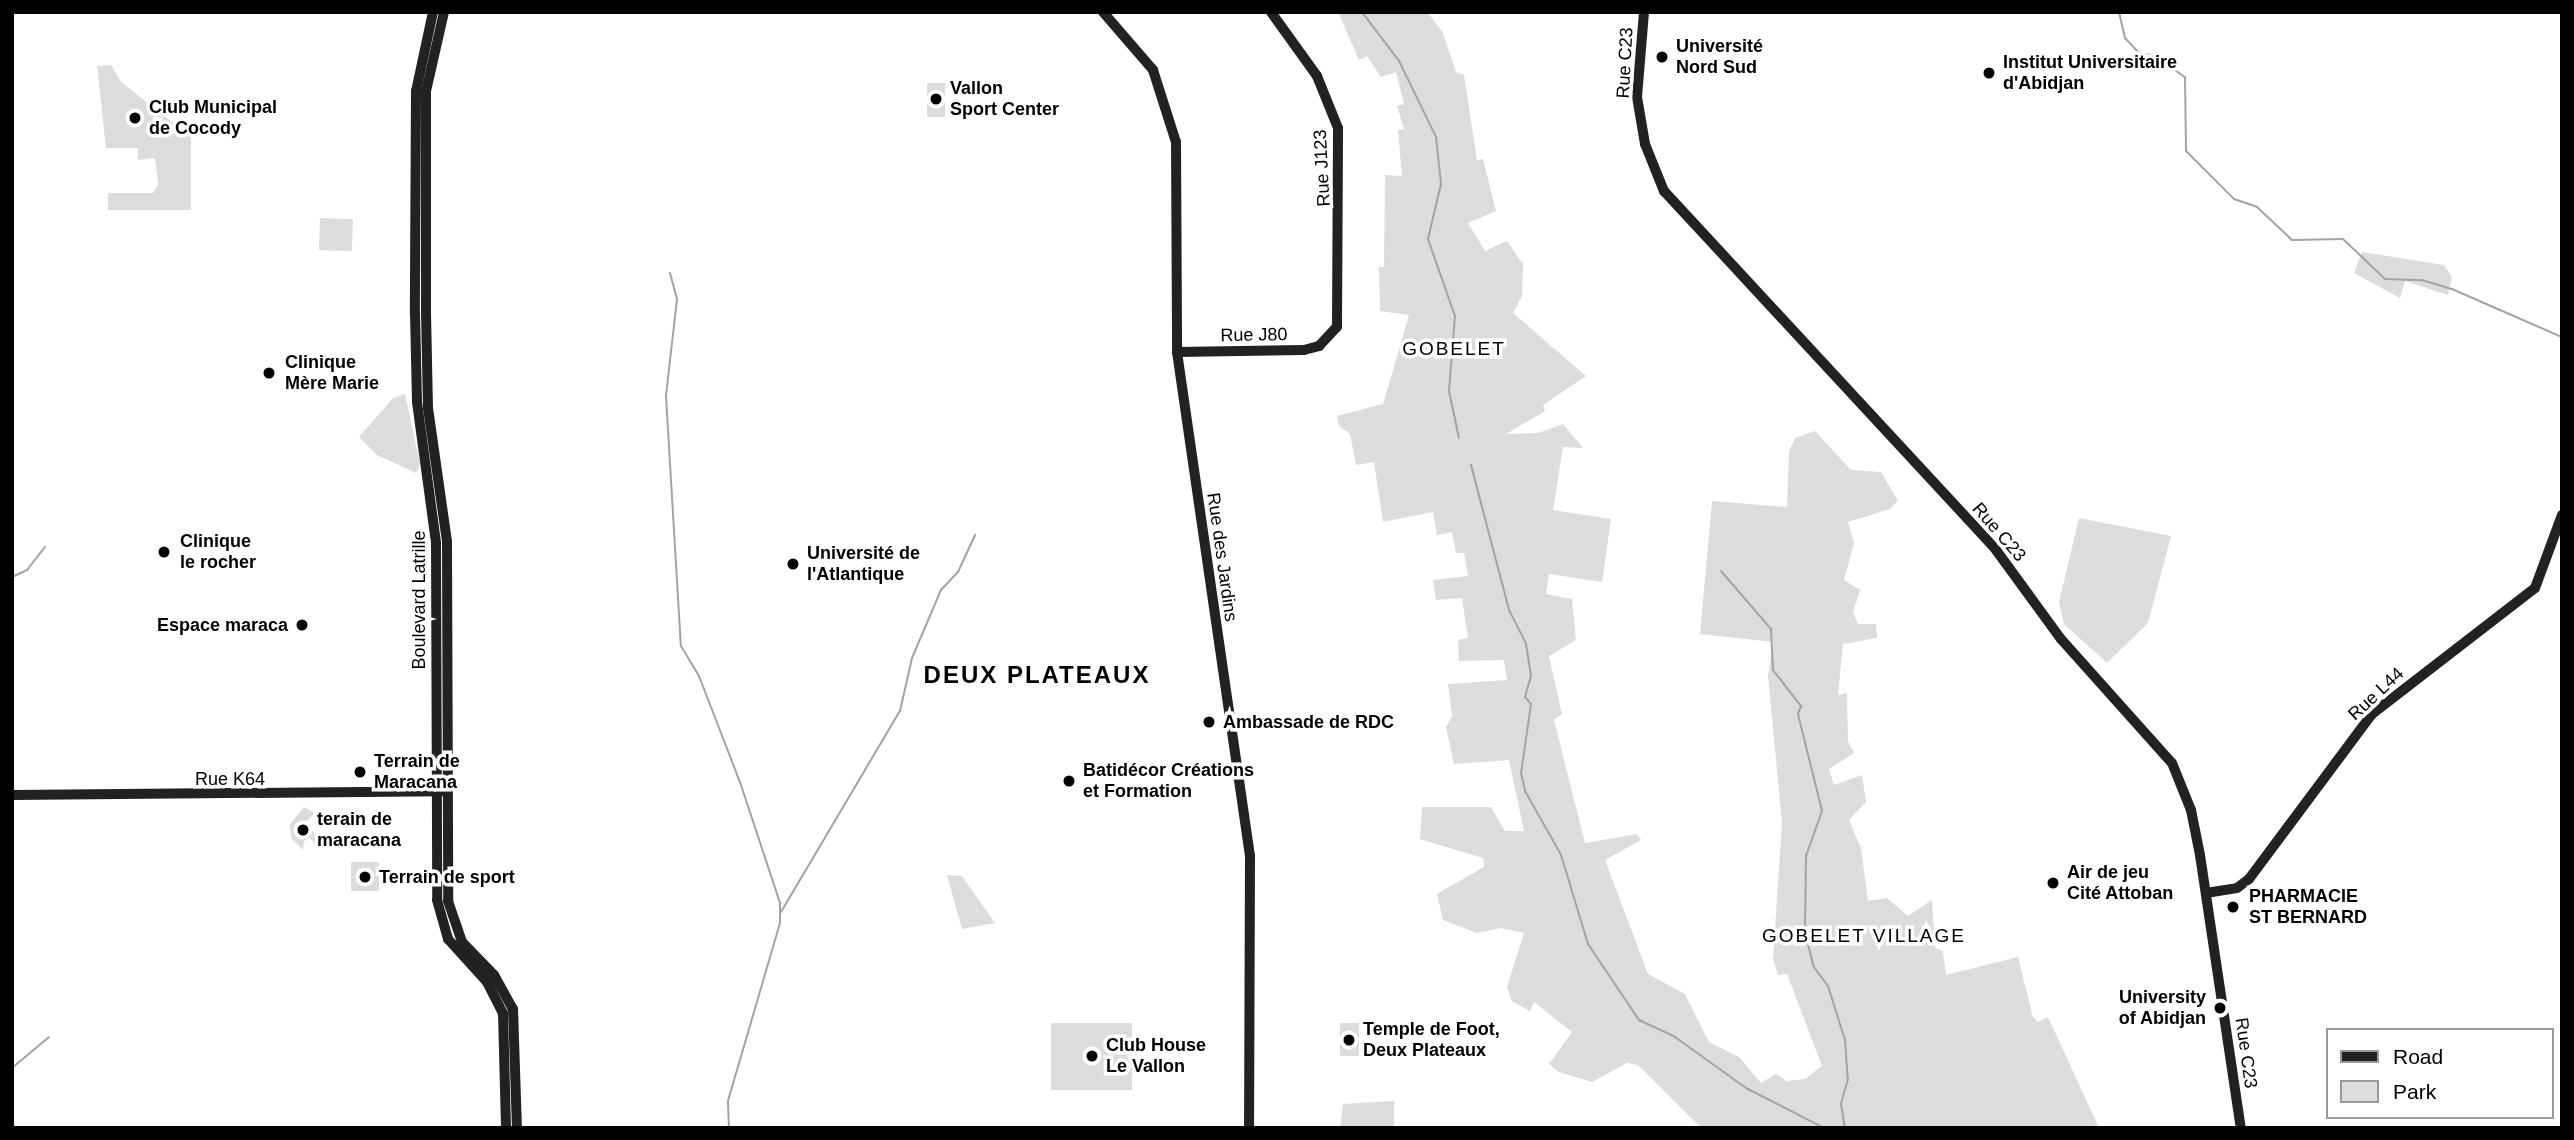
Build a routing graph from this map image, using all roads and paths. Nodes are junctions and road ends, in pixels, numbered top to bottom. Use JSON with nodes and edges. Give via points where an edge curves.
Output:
{"nodes":[{"id":1,"x":433,"y":12,"type":"edge"},
{"id":2,"x":444,"y":12,"type":"edge"},
{"id":3,"x":1103,"y":12,"type":"edge"},
{"id":4,"x":1272,"y":12,"type":"edge"},
{"id":5,"x":1644,"y":12,"type":"edge"},
{"id":6,"x":1329,"y":338,"type":"joint"},
{"id":7,"x":1177,"y":352,"type":"junction"},
{"id":8,"x":2562,"y":515,"type":"edge"},
{"id":9,"x":442,"y":791,"type":"junction"},
{"id":10,"x":12,"y":795,"type":"edge"},
{"id":11,"x":2206,"y":893,"type":"junction"},
{"id":12,"x":506,"y":1128,"type":"edge"},
{"id":13,"x":517,"y":1128,"type":"edge"},
{"id":14,"x":1249,"y":1128,"type":"edge"},
{"id":15,"x":2241,"y":1128,"type":"edge"}],
"edges":[{"from":1,"to":9,"type":"main road","name":"Boulevard Latrille","via":[[416,91],[415,313],[417,402],[436,543]]},
{"from":2,"to":9,"type":"main road","name":"Boulevard Latrille","via":[[426,91],[428,400],[447,542]]},
{"from":3,"to":7,"type":"main road","name":"Rue des Jardins","via":[[1153,70],[1173,123]]},
{"from":4,"to":6,"type":"main road","name":"Rue J123","via":[[1317,76],[1338,128],[1341,310]]},
{"from":5,"to":11,"type":"main road","name":"Rue C23","via":[[1637,97],[1645,144],[1664,191],[1996,550],[2061,639],[2172,763],[2191,810]]},
{"from":6,"to":7,"type":"main road","name":"Rue J80","via":[[1304,350]]},
{"from":7,"to":14,"type":"main road","name":"Rue des Jardins","via":[[1249,839]]},
{"from":8,"to":11,"type":"main road","name":"Rue L44","via":[[2535,588],[2372,714],[2249,879],[2237,888]]},
{"from":9,"to":10,"type":"main road","name":"Rue K64"},
{"from":9,"to":12,"type":"main road","name":"Boulevard Latrille","via":[[439,916],[454,949],[486,982],[503,1013]]},
{"from":9,"to":13,"type":"main road","name":"Boulevard Latrille","via":[[449,913],[462,942],[494,975],[513,1009]]},
{"from":11,"to":15,"type":"main road","name":"Rue C23"}]}
